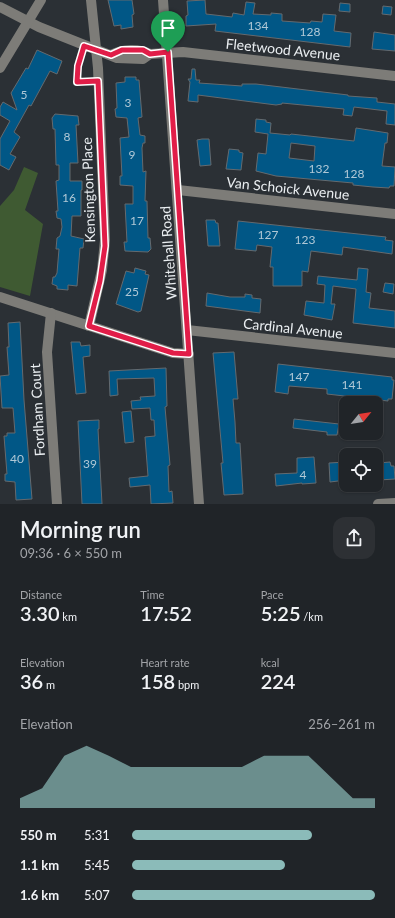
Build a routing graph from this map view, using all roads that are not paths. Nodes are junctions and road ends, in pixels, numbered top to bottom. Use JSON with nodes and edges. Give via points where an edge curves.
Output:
{"nodes":[{"id":1,"x":41,"y":0,"type":"edge"},
{"id":2,"x":92,"y":0,"type":"edge"},
{"id":3,"x":163,"y":0,"type":"edge"},
{"id":4,"x":0,"y":7,"type":"edge"},
{"id":5,"x":28,"y":22,"type":"junction"},
{"id":6,"x":96,"y":51,"type":"junction"},
{"id":7,"x":168,"y":52,"type":"junction"},
{"id":8,"x":0,"y":68,"type":"edge"},
{"id":9,"x":395,"y":76,"type":"edge"},
{"id":10,"x":178,"y":190,"type":"junction"},
{"id":11,"x":395,"y":214,"type":"edge"},
{"id":12,"x":0,"y":297,"type":"edge"},
{"id":13,"x":51,"y":313,"type":"junction"},
{"id":14,"x":89,"y":326,"type":"junction"},
{"id":15,"x":187,"y":330,"type":"junction"},
{"id":16,"x":395,"y":353,"type":"edge"},
{"id":17,"x":189,"y":354,"type":"junction"},
{"id":18,"x":395,"y":503,"type":"edge"},
{"id":19,"x":57,"y":504,"type":"edge"},
{"id":20,"x":199,"y":504,"type":"edge"},
{"id":21,"x":378,"y":504,"type":"edge"}],
"edges":[{"from":1,"to":5,"type":"street"},
{"from":2,"to":6,"type":"street","name":"Kensington Place"},
{"from":3,"to":7,"type":"street","name":"Whitehall Road"},
{"from":4,"to":5,"type":"street","name":"Fleetwood Avenue"},
{"from":5,"to":6,"type":"street","name":"Fleetwood Avenue"},
{"from":5,"to":8,"type":"street"},
{"from":6,"to":7,"type":"street","name":"Fleetwood Avenue","via":[[122,60],[143,59],[150,54]]},
{"from":6,"to":14,"type":"street","name":"Kensington Place","via":[[105,246]]},
{"from":7,"to":9,"type":"street","name":"Fleetwood Avenue"},
{"from":7,"to":10,"type":"street","name":"Whitehall Road"},
{"from":10,"to":11,"type":"street","name":"Van Schoick Avenue"},
{"from":10,"to":15,"type":"street","name":"Whitehall Road"},
{"from":12,"to":13,"type":"street"},
{"from":13,"to":14,"type":"street"},
{"from":13,"to":19,"type":"street","name":"Fordham Court","via":[[48,352]]},
{"from":14,"to":17,"type":"street","via":[[173,353]]},
{"from":15,"to":16,"type":"street","name":"Cardinal Avenue"},
{"from":15,"to":17,"type":"street","name":"Whitehall Road"},
{"from":17,"to":20,"type":"street","name":"Whitehall Road"},
{"from":18,"to":21,"type":"street"}]}
